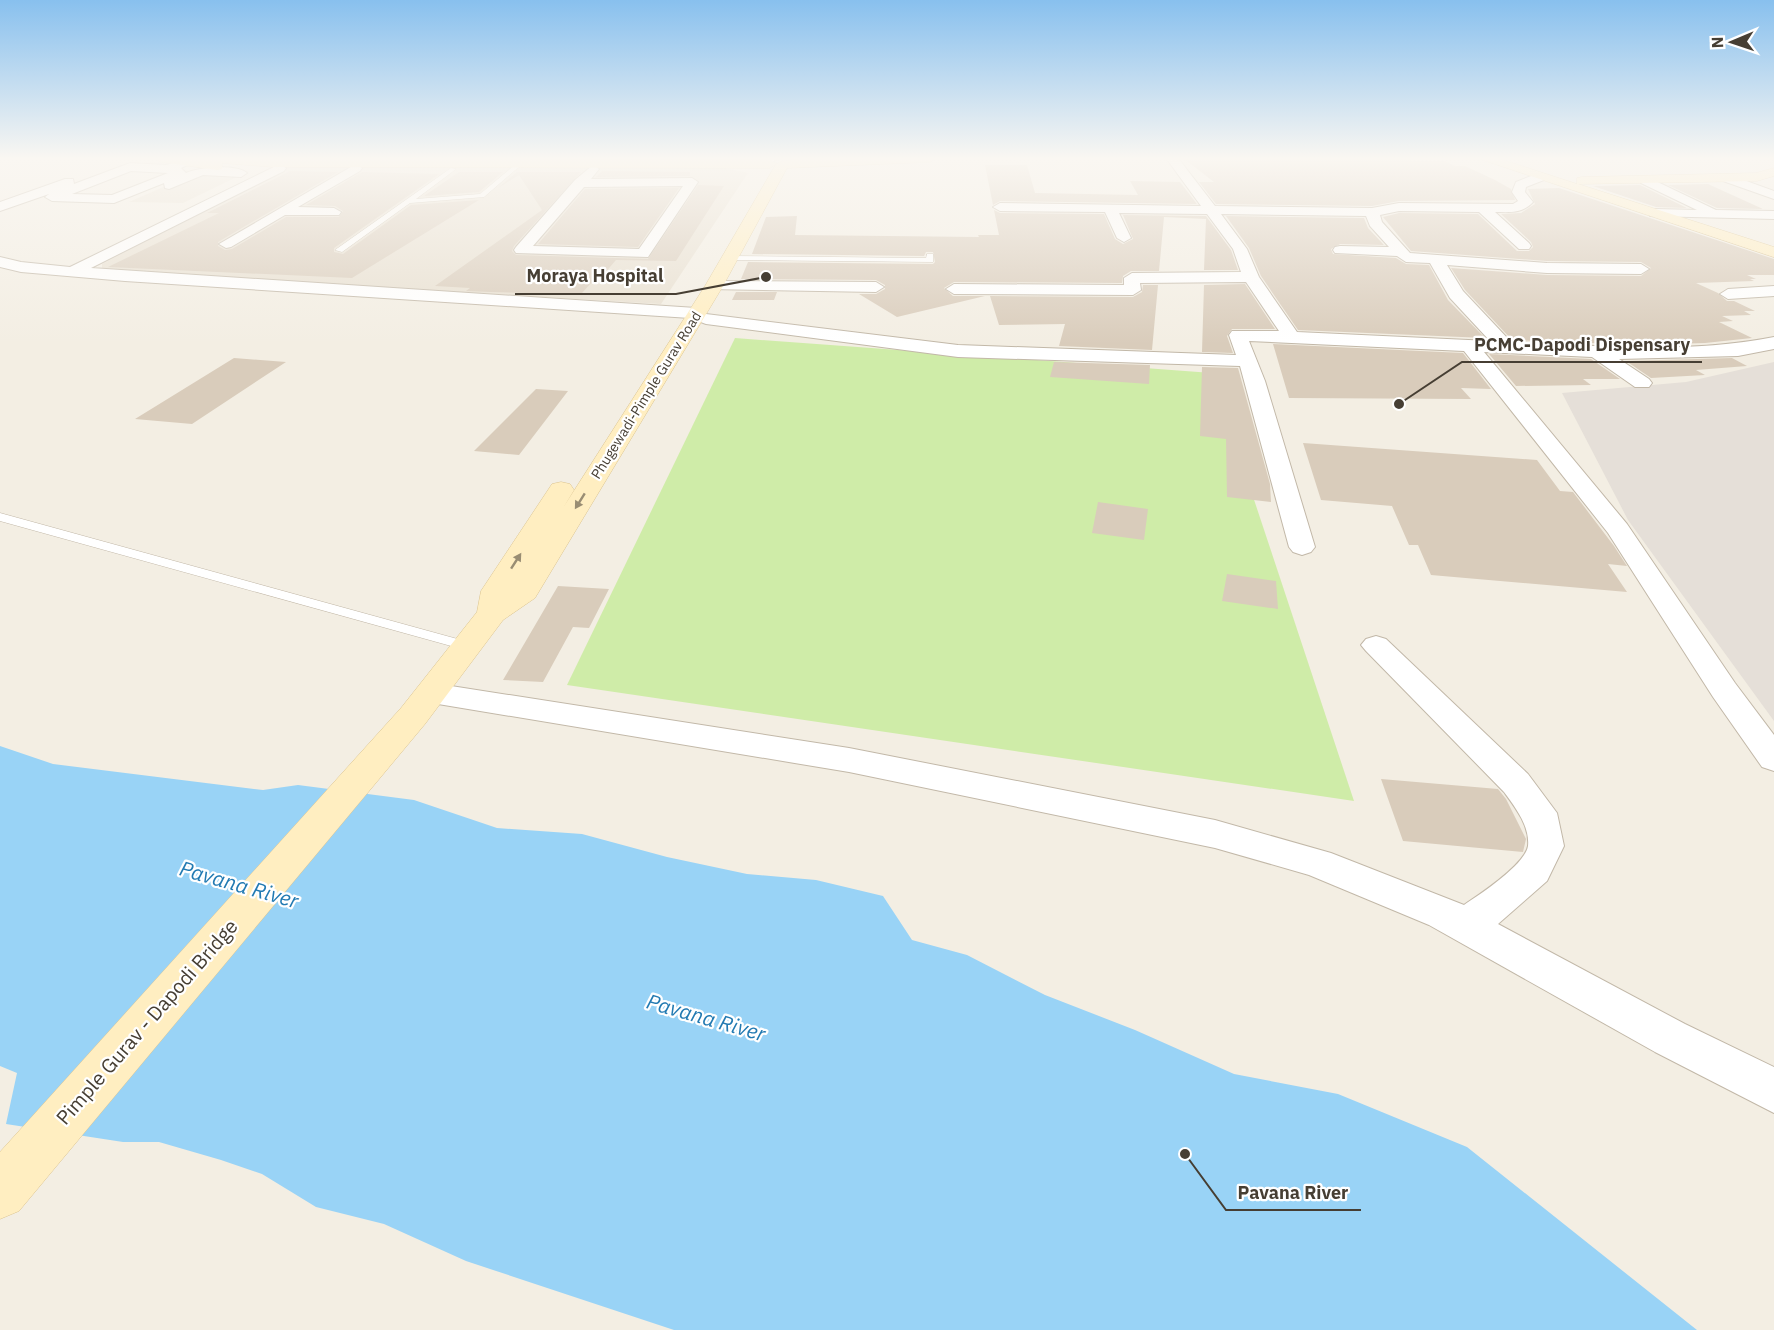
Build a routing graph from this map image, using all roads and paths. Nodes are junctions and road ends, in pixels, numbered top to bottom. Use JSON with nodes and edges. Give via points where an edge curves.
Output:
{"nodes":[{"id":1,"x":169,"y":220,"type":"edge"},
{"id":2,"x":267,"y":220,"type":"edge"},
{"id":3,"x":382,"y":220,"type":"edge"},
{"id":4,"x":547,"y":220,"type":"edge"},
{"id":5,"x":666,"y":220,"type":"edge"},
{"id":6,"x":744,"y":220,"type":"edge"},
{"id":7,"x":745,"y":220,"type":"edge"},
{"id":8,"x":1116,"y":220,"type":"edge"},
{"id":9,"x":1217,"y":220,"type":"edge"},
{"id":10,"x":1374,"y":220,"type":"edge"},
{"id":11,"x":1496,"y":220,"type":"edge"},
{"id":12,"x":1677,"y":220,"type":"edge"},
{"id":13,"x":1124,"y":238,"type":"dead end"},
{"id":14,"x":226,"y":244,"type":"dead end"},
{"id":15,"x":1524,"y":246,"type":"dead end"},
{"id":16,"x":339,"y":250,"type":"dead end"},
{"id":17,"x":1340,"y":250,"type":"dead end"},
{"id":18,"x":1401,"y":252,"type":"junction"},
{"id":19,"x":1774,"y":252,"type":"edge"},
{"id":20,"x":729,"y":256,"type":"junction"},
{"id":21,"x":1436,"y":260,"type":"junction"},
{"id":22,"x":0,"y":262,"type":"edge"},
{"id":23,"x":1641,"y":269,"type":"dead end"},
{"id":24,"x":73,"y":271,"type":"junction"},
{"id":25,"x":1251,"y":277,"type":"junction"},
{"id":26,"x":714,"y":286,"type":"junction"},
{"id":27,"x":876,"y":287,"type":"dead end"},
{"id":28,"x":954,"y":289,"type":"dead end"},
{"id":29,"x":1774,"y":291,"type":"edge"},
{"id":30,"x":1728,"y":294,"type":"dead end"},
{"id":31,"x":687,"y":313,"type":"junction"},
{"id":32,"x":1292,"y":338,"type":"junction"},
{"id":33,"x":1774,"y":343,"type":"edge"},
{"id":34,"x":1470,"y":347,"type":"junction"},
{"id":35,"x":1507,"y":349,"type":"junction"},
{"id":36,"x":1597,"y":352,"type":"junction"},
{"id":37,"x":1247,"y":361,"type":"junction"},
{"id":38,"x":1642,"y":383,"type":"dead end"},
{"id":39,"x":0,"y":517,"type":"edge"},
{"id":40,"x":1302,"y":547,"type":"dead end"},
{"id":41,"x":492,"y":613,"type":"junction"},
{"id":42,"x":1376,"y":645,"type":"dead end"},
{"id":43,"x":467,"y":646,"type":"junction"},
{"id":44,"x":422,"y":704,"type":"junction"},
{"id":45,"x":1774,"y":759,"type":"edge"},
{"id":46,"x":1466,"y":926,"type":"junction"},
{"id":47,"x":1774,"y":1091,"type":"edge"},
{"id":48,"x":0,"y":1192,"type":"edge"}],
"edges":[{"from":1,"to":24,"type":"street"},
{"from":2,"to":14,"type":"street"},
{"from":3,"to":16,"type":"lane"},
{"from":4,"to":5,"type":"street","via":[[521,250],[643,254]]},
{"from":6,"to":31,"type":"street","name":"Phugewadi-Pimple Gurav Road"},
{"from":7,"to":20,"type":"street","name":"Phugewadi-Pimple Gurav Road"},
{"from":8,"to":13,"type":"street"},
{"from":9,"to":25,"type":"street","via":[[1240,249]]},
{"from":10,"to":18,"type":"street"},
{"from":11,"to":15,"type":"street"},
{"from":12,"to":19,"type":"street"},
{"from":17,"to":18,"type":"street"},
{"from":18,"to":21,"type":"street","via":[[1406,257]]},
{"from":20,"to":20,"type":"lane","via":[[930,256],[930,260]]},
{"from":20,"to":26,"type":"street","name":"Phugewadi-Pimple Gurav Road"},
{"from":21,"to":23,"type":"street","via":[[1547,268]]},
{"from":21,"to":35,"type":"street","via":[[1456,294]]},
{"from":22,"to":24,"type":"street"},
{"from":24,"to":31,"type":"street"},
{"from":25,"to":28,"type":"street","via":[[1132,278],[1133,290]]},
{"from":25,"to":32,"type":"street"},
{"from":26,"to":27,"type":"street"},
{"from":26,"to":31,"type":"street","name":"Phugewadi-Pimple Gurav Road"},
{"from":29,"to":30,"type":"street"},
{"from":31,"to":37,"type":"street","via":[[706,319],[958,351]]},
{"from":41,"to":31,"type":"street","name":"Phugewadi-Pimple Gurav Road","one_way":true,"via":[[495,591]]},
{"from":31,"to":41,"type":"street","name":"Phugewadi-Pimple Gurav Road","one_way":true,"via":[[524,592]]},
{"from":32,"to":34,"type":"street"},
{"from":32,"to":37,"type":"street","via":[[1238,335]]},
{"from":33,"to":36,"type":"street","via":[[1738,350]]},
{"from":34,"to":35,"type":"street"},
{"from":34,"to":45,"type":"street","via":[[1618,529]]},
{"from":35,"to":36,"type":"street"},
{"from":36,"to":38,"type":"street"},
{"from":37,"to":40,"type":"street"},
{"from":39,"to":43,"type":"lane"},
{"from":41,"to":43,"type":"street","name":"Phugewadi-Pimple Gurav Road"},
{"from":42,"to":46,"type":"street","via":[[1516,783],[1539,813],[1546,846],[1534,870]]},
{"from":43,"to":44,"type":"street","name":"Phugewadi-Pimple Gurav Road"},
{"from":44,"to":46,"type":"street","via":[[849,760],[1215,834],[1318,863]]},
{"from":44,"to":48,"type":"street","name":"Pimple Gurav - Dapodi Bridge"},
{"from":46,"to":47,"type":"street"}]}
